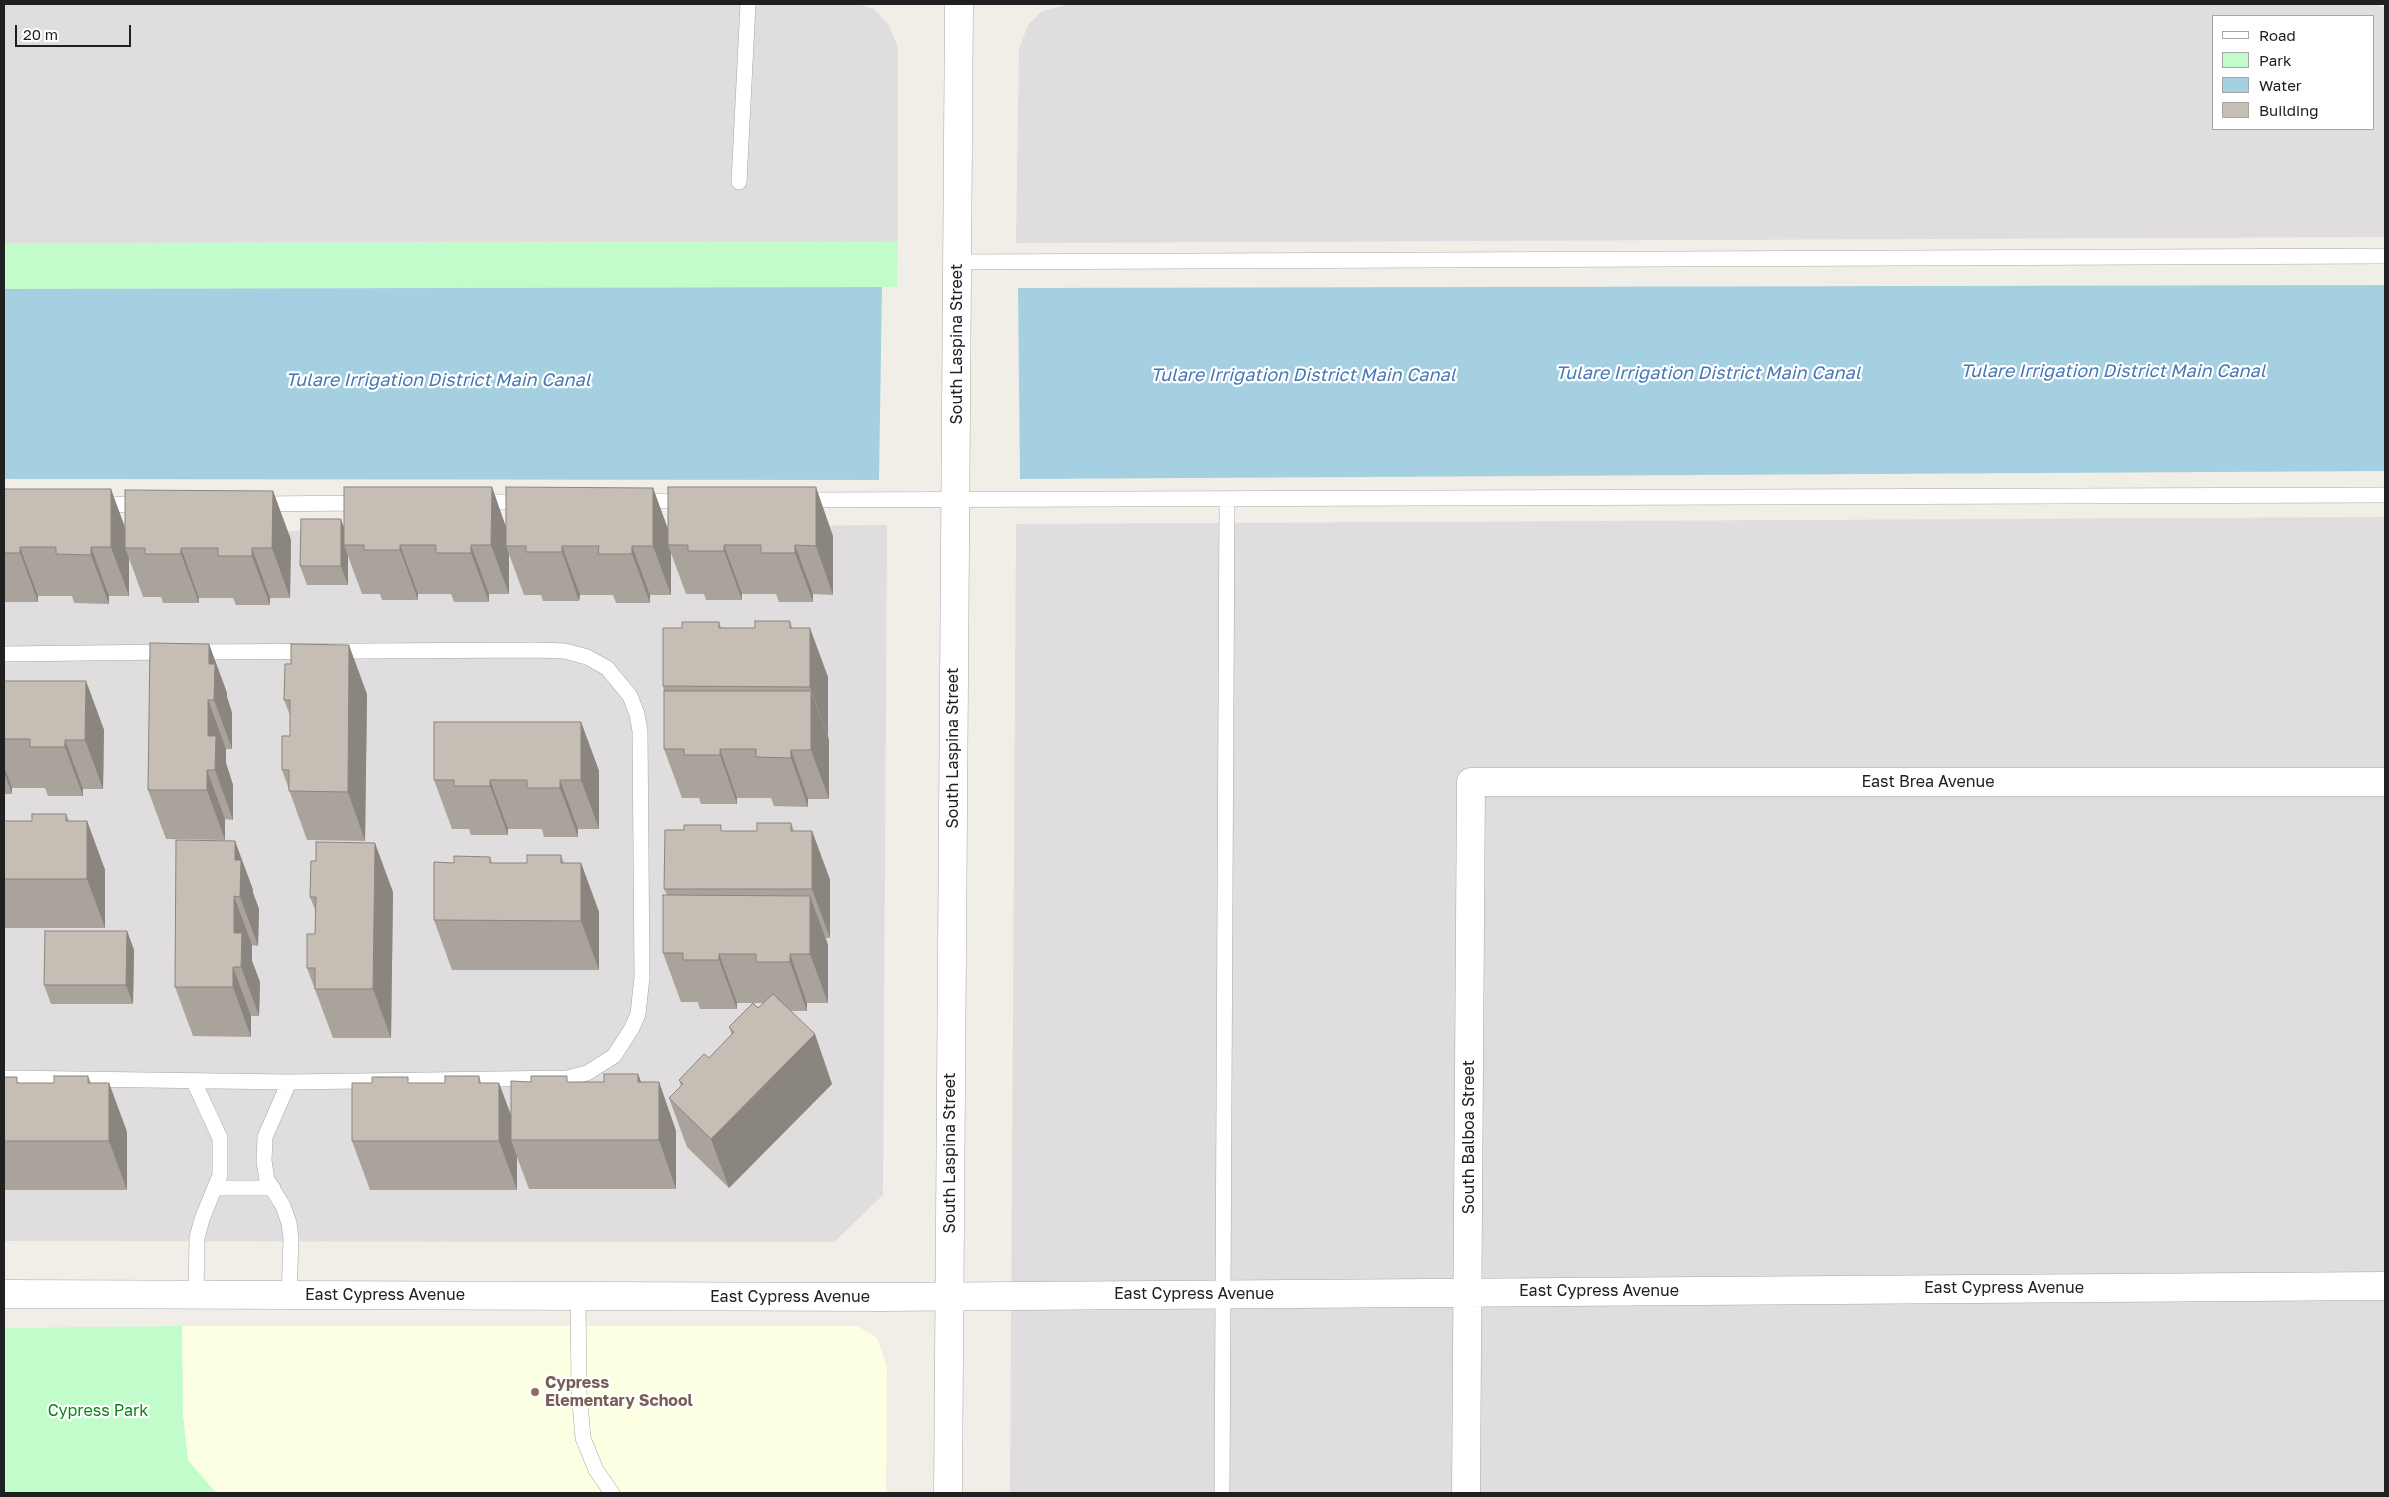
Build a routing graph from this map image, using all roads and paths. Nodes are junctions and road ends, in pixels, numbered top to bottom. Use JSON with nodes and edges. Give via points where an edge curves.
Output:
{"nodes":[{"id":1,"x":748,"y":4,"type":"edge"},
{"id":2,"x":958,"y":4,"type":"edge"},
{"id":3,"x":739,"y":182,"type":"dead end"},
{"id":4,"x":2385,"y":256,"type":"edge"},
{"id":5,"x":957,"y":262,"type":"junction"},
{"id":6,"x":2385,"y":495,"type":"edge"},
{"id":7,"x":781,"y":500,"type":"edge"},
{"id":8,"x":956,"y":500,"type":"junction"},
{"id":9,"x":1227,"y":500,"type":"junction"},
{"id":10,"x":622,"y":501,"type":"edge"},
{"id":11,"x":701,"y":501,"type":"edge"},
{"id":12,"x":462,"y":502,"type":"edge"},
{"id":13,"x":542,"y":502,"type":"edge"},
{"id":14,"x":382,"y":503,"type":"edge"},
{"id":15,"x":162,"y":504,"type":"edge"},
{"id":16,"x":242,"y":504,"type":"edge"},
{"id":17,"x":82,"y":505,"type":"edge"},
{"id":18,"x":4,"y":654,"type":"edge"},
{"id":19,"x":1471,"y":782,"type":"joint"},
{"id":20,"x":2385,"y":782,"type":"edge"},
{"id":21,"x":4,"y":1078,"type":"edge"},
{"id":22,"x":194,"y":1082,"type":"junction"},
{"id":23,"x":289,"y":1082,"type":"junction"},
{"id":24,"x":215,"y":1188,"type":"junction"},
{"id":25,"x":273,"y":1188,"type":"junction"},
{"id":26,"x":2385,"y":1286,"type":"edge"},
{"id":27,"x":1467,"y":1292,"type":"junction"},
{"id":28,"x":196,"y":1293,"type":"junction"},
{"id":29,"x":4,"y":1294,"type":"edge"},
{"id":30,"x":1224,"y":1294,"type":"junction"},
{"id":31,"x":289,"y":1295,"type":"junction"},
{"id":32,"x":578,"y":1296,"type":"junction"},
{"id":33,"x":949,"y":1296,"type":"junction"},
{"id":34,"x":612,"y":1493,"type":"edge"},
{"id":35,"x":948,"y":1493,"type":"edge"},
{"id":36,"x":1222,"y":1493,"type":"edge"},
{"id":37,"x":1466,"y":1493,"type":"edge"}],
"edges":[{"from":1,"to":3,"type":"lane"},
{"from":2,"to":5,"type":"street","name":"South Laspina Street"},
{"from":4,"to":5,"type":"lane"},
{"from":5,"to":8,"type":"street","name":"South Laspina Street"},
{"from":6,"to":9,"type":"lane"},
{"from":7,"to":8,"type":"lane"},
{"from":8,"to":9,"type":"lane"},
{"from":8,"to":33,"type":"street","name":"South Laspina Street"},
{"from":9,"to":30,"type":"lane"},
{"from":10,"to":11,"type":"lane"},
{"from":12,"to":13,"type":"lane"},
{"from":14,"to":16,"type":"lane"},
{"from":15,"to":17,"type":"lane"},
{"from":18,"to":23,"type":"lane","via":[[565,651],[606,668],[630,696],[640,731],[642,977],[638,1014],[614,1056],[587,1073],[567,1078]]},
{"from":19,"to":20,"type":"street","name":"East Brea Avenue"},
{"from":19,"to":27,"type":"street","name":"South Balboa Street"},
{"from":21,"to":22,"type":"lane"},
{"from":22,"to":23,"type":"lane"},
{"from":22,"to":24,"type":"lane","via":[[220,1138],[220,1175]]},
{"from":23,"to":25,"type":"lane","via":[[265,1137],[264,1170]]},
{"from":24,"to":25,"type":"lane"},
{"from":24,"to":28,"type":"lane","via":[[197,1238]]},
{"from":25,"to":31,"type":"lane","via":[[289,1223]]},
{"from":26,"to":27,"type":"street","name":"East Cypress Avenue"},
{"from":27,"to":30,"type":"street","name":"East Cypress Avenue"},
{"from":27,"to":37,"type":"street","name":"South Balboa Street"},
{"from":28,"to":29,"type":"street","name":"East Cypress Avenue"},
{"from":28,"to":31,"type":"street","name":"East Cypress Avenue"},
{"from":30,"to":33,"type":"street","name":"East Cypress Avenue"},
{"from":30,"to":36,"type":"lane"},
{"from":31,"to":32,"type":"street","name":"East Cypress Avenue"},
{"from":32,"to":33,"type":"street","name":"East Cypress Avenue"},
{"from":32,"to":34,"type":"lane","via":[[582,1438],[596,1470]]},
{"from":33,"to":35,"type":"street","name":"South Laspina Street"}]}
